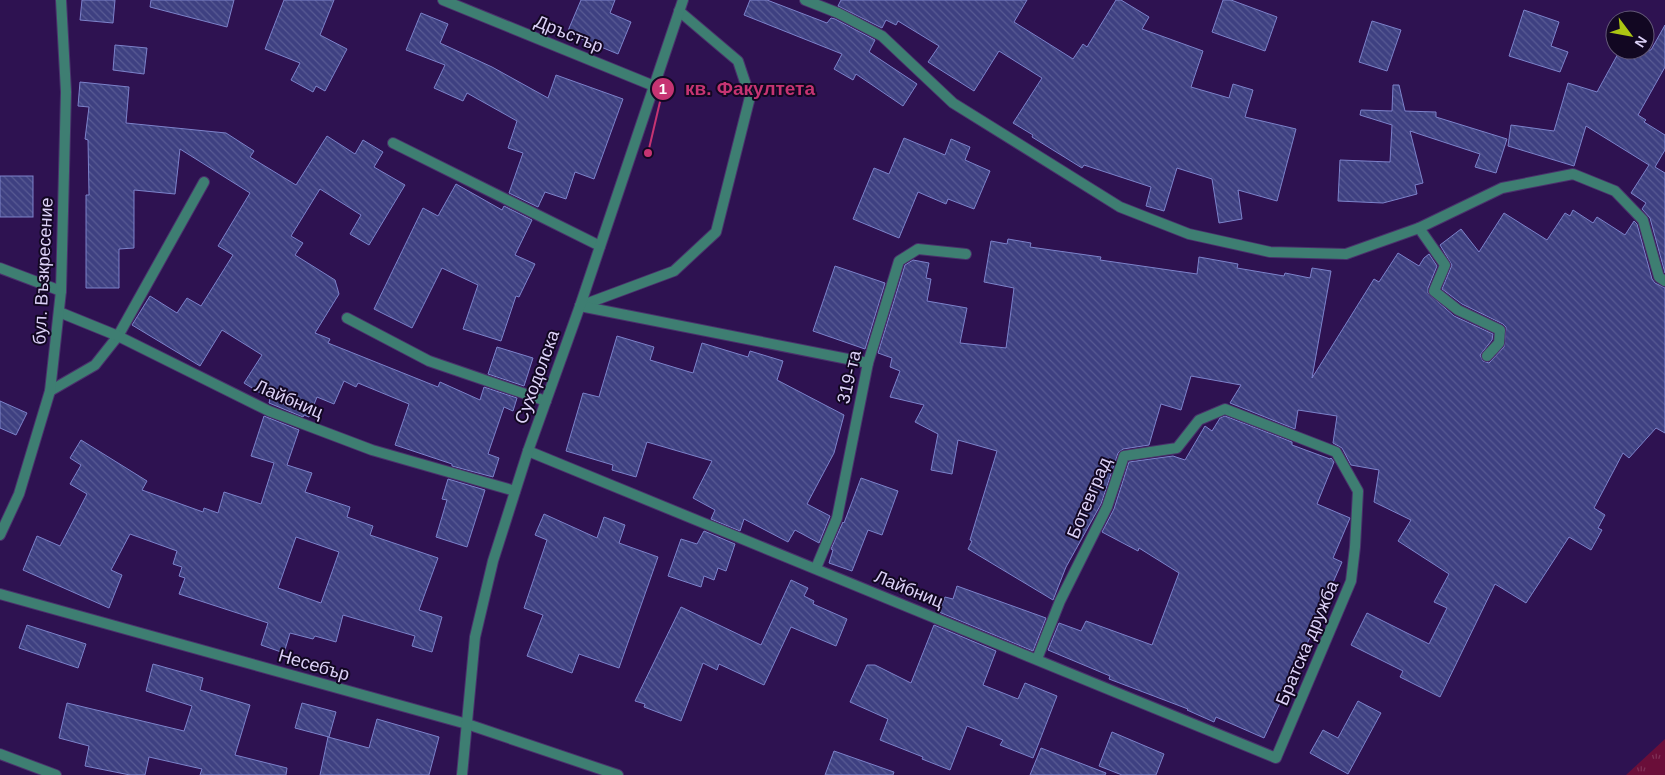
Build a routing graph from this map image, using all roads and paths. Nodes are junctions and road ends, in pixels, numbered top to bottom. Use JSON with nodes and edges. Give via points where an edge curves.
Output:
{"nodes":[{"id":1,"x":61,"y":0,"type":"edge"},
{"id":2,"x":443,"y":0,"type":"edge"},
{"id":3,"x":682,"y":0,"type":"edge"},
{"id":4,"x":805,"y":0,"type":"edge"},
{"id":5,"x":679,"y":11,"type":"junction"},
{"id":6,"x":654,"y":86,"type":"junction"},
{"id":7,"x":393,"y":143,"type":"dead end"},
{"id":8,"x":204,"y":182,"type":"dead end"},
{"id":9,"x":1419,"y":228,"type":"junction"},
{"id":10,"x":600,"y":246,"type":"junction"},
{"id":11,"x":966,"y":254,"type":"dead end"},
{"id":12,"x":0,"y":268,"type":"edge"},
{"id":13,"x":1665,"y":281,"type":"edge"},
{"id":14,"x":62,"y":291,"type":"junction"},
{"id":15,"x":580,"y":306,"type":"junction"},
{"id":16,"x":59,"y":312,"type":"junction"},
{"id":17,"x":347,"y":318,"type":"dead end"},
{"id":18,"x":118,"y":336,"type":"junction"},
{"id":19,"x":1487,"y":356,"type":"dead end"},
{"id":20,"x":868,"y":363,"type":"junction"},
{"id":21,"x":50,"y":391,"type":"junction"},
{"id":22,"x":546,"y":401,"type":"junction"},
{"id":23,"x":1225,"y":410,"type":"joint"},
{"id":24,"x":528,"y":451,"type":"junction"},
{"id":25,"x":515,"y":491,"type":"junction"},
{"id":26,"x":0,"y":535,"type":"edge"},
{"id":27,"x":816,"y":568,"type":"junction"},
{"id":28,"x":0,"y":594,"type":"edge"},
{"id":29,"x":1037,"y":659,"type":"junction"},
{"id":30,"x":467,"y":724,"type":"junction"},
{"id":31,"x":0,"y":754,"type":"edge"},
{"id":32,"x":1276,"y":758,"type":"joint"},
{"id":33,"x":56,"y":775,"type":"edge"},
{"id":34,"x":462,"y":775,"type":"edge"},
{"id":35,"x":618,"y":775,"type":"edge"}],
"edges":[{"from":1,"to":14,"type":"street","name":"бул. Възкресение","via":[[66,92]]},
{"from":2,"to":6,"type":"street","name":"Дръстър"},
{"from":3,"to":5,"type":"street","name":"Суходолска"},
{"from":4,"to":9,"type":"street","via":[[882,36],[953,103],[1120,208],[1189,234],[1270,252],[1346,254]]},
{"from":5,"to":6,"type":"street","name":"Суходолска"},
{"from":5,"to":15,"type":"street","via":[[738,61],[750,97],[716,232],[674,272]]},
{"from":6,"to":10,"type":"street","name":"Суходолска"},
{"from":7,"to":10,"type":"street"},
{"from":8,"to":18,"type":"street"},
{"from":9,"to":13,"type":"street","via":[[1502,188],[1573,174],[1615,191],[1643,220],[1659,277]]},
{"from":9,"to":19,"type":"street","via":[[1445,264],[1434,291],[1458,310],[1500,330],[1499,343]]},
{"from":10,"to":15,"type":"street","name":"Суходолска"},
{"from":11,"to":20,"type":"street","name":"319-та","via":[[918,249],[899,261]]},
{"from":12,"to":14,"type":"street"},
{"from":14,"to":16,"type":"street","name":"бул. Възкресение"},
{"from":15,"to":20,"type":"street"},
{"from":15,"to":22,"type":"street","name":"Суходолска"},
{"from":16,"to":18,"type":"street","name":"Лайбниц"},
{"from":16,"to":21,"type":"street","name":"бул. Възкресение"},
{"from":17,"to":22,"type":"street","via":[[429,361]]},
{"from":18,"to":21,"type":"street","via":[[95,365]]},
{"from":18,"to":25,"type":"street","name":"Лайбниц","via":[[269,411],[372,450]]},
{"from":20,"to":27,"type":"street","name":"319-та","via":[[837,518]]},
{"from":21,"to":26,"type":"street","name":"бул. Възкресение","via":[[19,494]]},
{"from":22,"to":24,"type":"street","name":"Суходолска"},
{"from":23,"to":29,"type":"street","name":"Ботевград","via":[[1199,420],[1177,448],[1124,456],[1107,507],[1060,601]]},
{"from":23,"to":32,"type":"street","name":"Братска дружба","via":[[1336,452],[1358,491],[1351,581]]},
{"from":24,"to":25,"type":"street","name":"Суходолска"},
{"from":24,"to":27,"type":"street","name":"Лайбниц"},
{"from":25,"to":30,"type":"street","name":"Суходолска","via":[[493,561],[476,637]]},
{"from":27,"to":29,"type":"street","name":"Лайбниц"},
{"from":28,"to":30,"type":"street","name":"Несебър"},
{"from":29,"to":32,"type":"street","name":"Лайбниц"},
{"from":30,"to":34,"type":"street","name":"Суходолска"},
{"from":30,"to":35,"type":"street","name":"Несебър"},
{"from":31,"to":33,"type":"street"}]}
